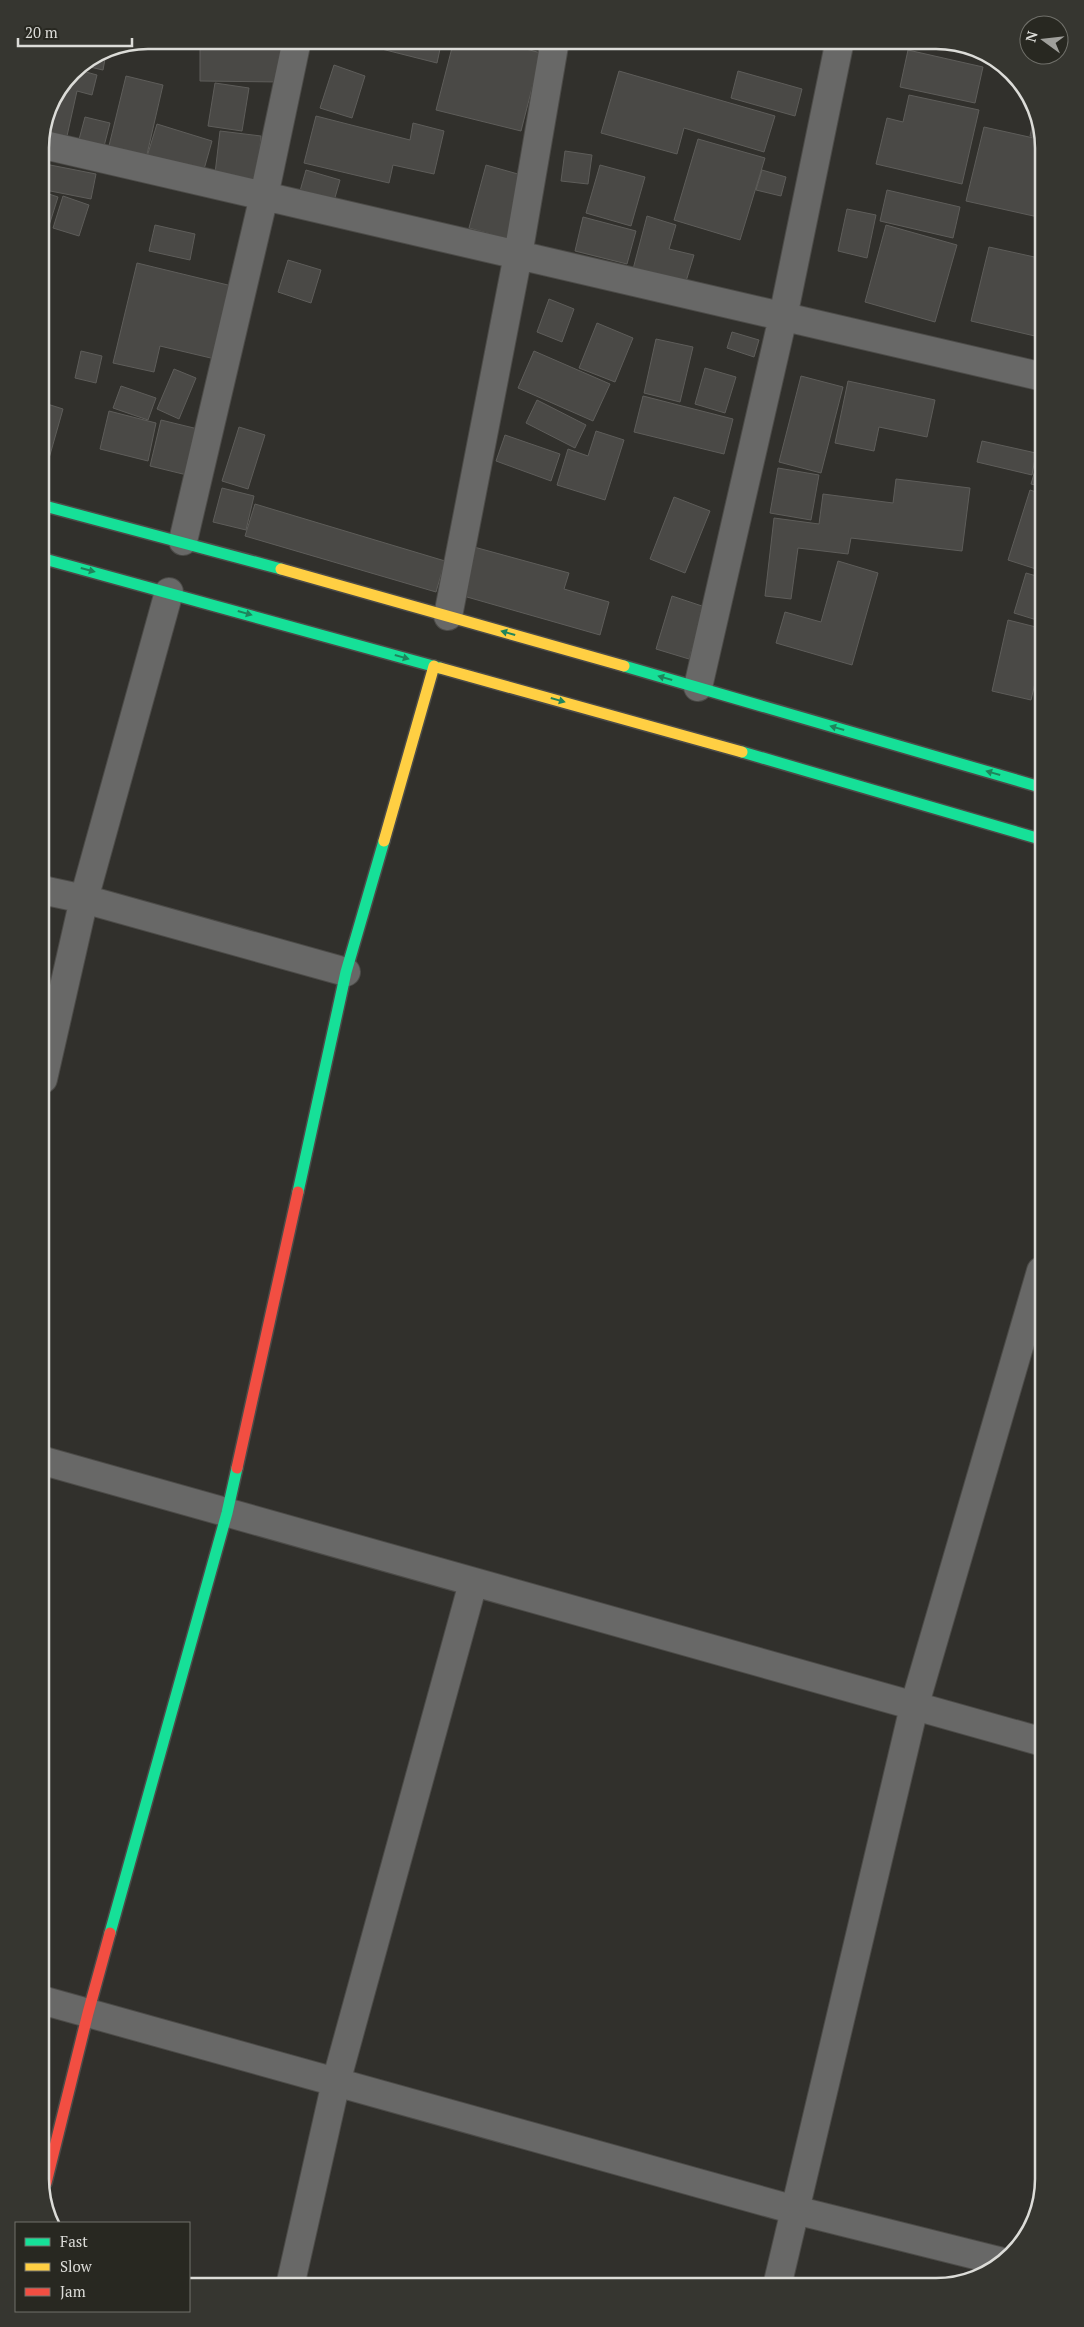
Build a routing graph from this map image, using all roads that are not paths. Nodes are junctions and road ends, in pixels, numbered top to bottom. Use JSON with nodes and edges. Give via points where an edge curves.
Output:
{"nodes":[{"id":1,"x":295,"y":49,"type":"edge"},
{"id":2,"x":553,"y":49,"type":"edge"},
{"id":3,"x":838,"y":49,"type":"edge"},
{"id":4,"x":49,"y":146,"type":"edge"},
{"id":5,"x":264,"y":196,"type":"junction"},
{"id":6,"x":518,"y":255,"type":"junction"},
{"id":7,"x":783,"y":317,"type":"junction"},
{"id":8,"x":1035,"y":375,"type":"edge"},
{"id":9,"x":49,"y":506,"type":"edge"},
{"id":10,"x":183,"y":541,"type":"junction"},
{"id":11,"x":49,"y":560,"type":"edge"},
{"id":12,"x":169,"y":592,"type":"junction"},
{"id":13,"x":448,"y":616,"type":"junction"},
{"id":14,"x":434,"y":666,"type":"junction"},
{"id":15,"x":698,"y":687,"type":"junction"},
{"id":16,"x":1035,"y":786,"type":"edge"},
{"id":17,"x":1035,"y":838,"type":"edge"},
{"id":18,"x":49,"y":892,"type":"edge"},
{"id":19,"x":84,"y":899,"type":"junction"},
{"id":20,"x":346,"y":972,"type":"junction"},
{"id":21,"x":49,"y":1053,"type":"edge"},
{"id":22,"x":1035,"y":1295,"type":"edge"},
{"id":23,"x":49,"y":1462,"type":"edge"},
{"id":24,"x":227,"y":1513,"type":"junction"},
{"id":25,"x":473,"y":1582,"type":"junction"},
{"id":26,"x":914,"y":1707,"type":"junction"},
{"id":27,"x":1035,"y":1740,"type":"edge"},
{"id":28,"x":49,"y":2002,"type":"edge"},
{"id":29,"x":88,"y":2013,"type":"junction"},
{"id":30,"x":336,"y":2082,"type":"junction"},
{"id":31,"x":49,"y":2171,"type":"edge"},
{"id":32,"x":795,"y":2210,"type":"junction"},
{"id":33,"x":994,"y":2260,"type":"edge"},
{"id":34,"x":292,"y":2278,"type":"edge"},
{"id":35,"x":779,"y":2278,"type":"edge"}],
"edges":[{"from":1,"to":5,"type":"street"},
{"from":2,"to":6,"type":"street"},
{"from":3,"to":7,"type":"street"},
{"from":4,"to":5,"type":"street"},
{"from":5,"to":6,"type":"street"},
{"from":5,"to":10,"type":"street"},
{"from":6,"to":7,"type":"street"},
{"from":6,"to":13,"type":"street"},
{"from":7,"to":8,"type":"street"},
{"from":7,"to":15,"type":"street"},
{"from":9,"to":10,"type":"main road"},
{"from":10,"to":13,"type":"main road"},
{"from":11,"to":12,"type":"main road","one_way":true},
{"from":12,"to":14,"type":"main road","one_way":true},
{"from":12,"to":19,"type":"street"},
{"from":15,"to":13,"type":"main road","one_way":true},
{"from":14,"to":17,"type":"main road","one_way":true},
{"from":14,"to":20,"type":"main road"},
{"from":16,"to":15,"type":"main road","one_way":true},
{"from":18,"to":19,"type":"street"},
{"from":19,"to":20,"type":"street"},
{"from":19,"to":21,"type":"street"},
{"from":20,"to":24,"type":"main road"},
{"from":22,"to":26,"type":"street"},
{"from":23,"to":24,"type":"street"},
{"from":24,"to":25,"type":"street"},
{"from":24,"to":29,"type":"main road"},
{"from":25,"to":26,"type":"street"},
{"from":25,"to":30,"type":"street"},
{"from":26,"to":27,"type":"street"},
{"from":26,"to":32,"type":"street"},
{"from":28,"to":29,"type":"street"},
{"from":29,"to":30,"type":"street"},
{"from":29,"to":31,"type":"main road"},
{"from":30,"to":32,"type":"street"},
{"from":30,"to":34,"type":"street"},
{"from":32,"to":33,"type":"street"},
{"from":32,"to":35,"type":"street"}]}
